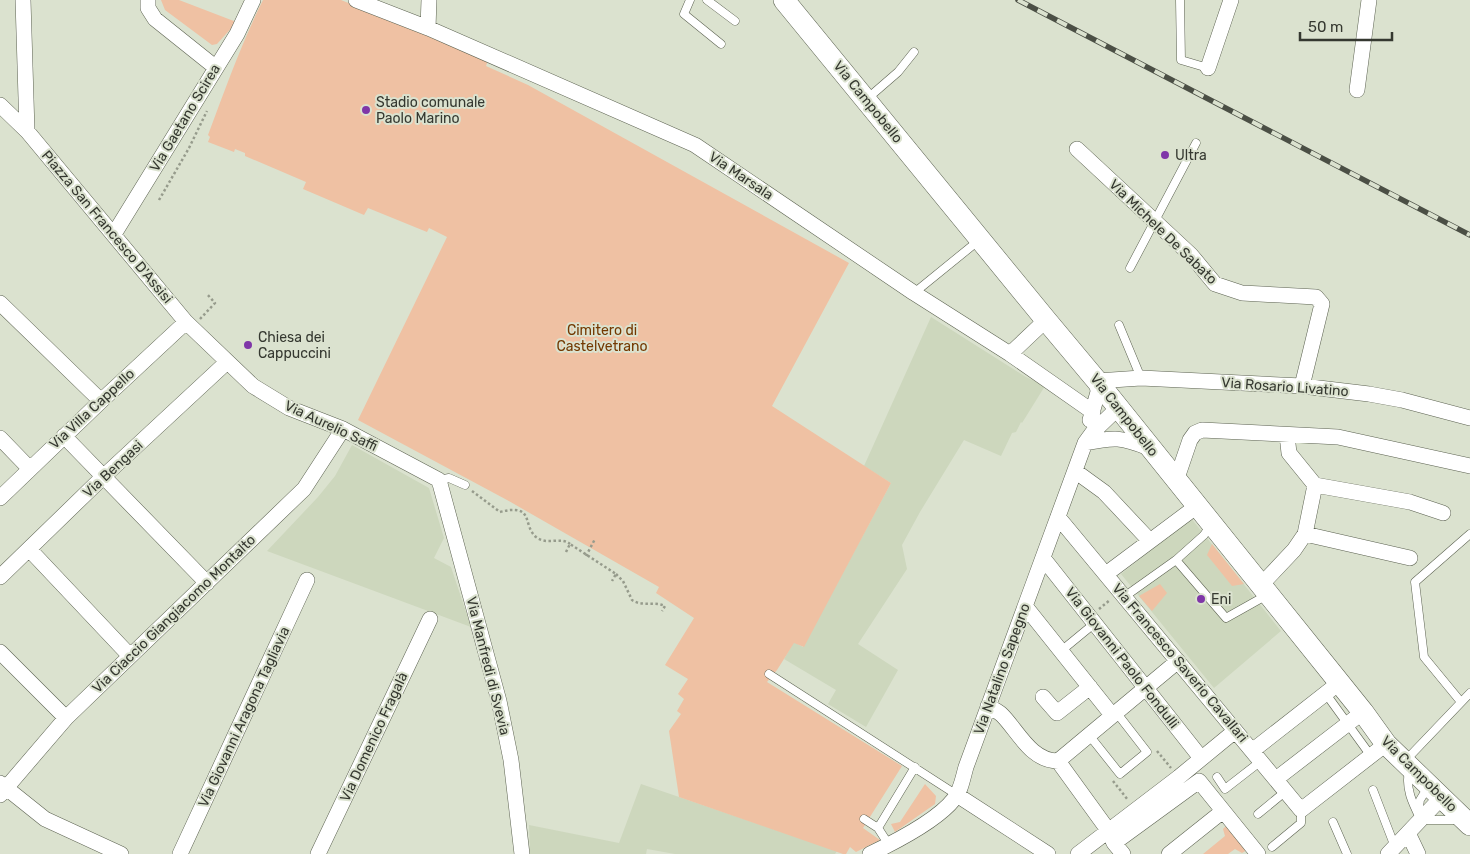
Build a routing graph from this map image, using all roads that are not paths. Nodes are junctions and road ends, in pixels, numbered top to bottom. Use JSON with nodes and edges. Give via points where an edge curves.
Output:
{"nodes":[{"id":1,"x":23,"y":0,"type":"edge"},
{"id":2,"x":148,"y":0,"type":"edge"},
{"id":3,"x":253,"y":0,"type":"edge"},
{"id":4,"x":356,"y":0,"type":"edge"},
{"id":5,"x":429,"y":0,"type":"edge"},
{"id":6,"x":690,"y":0,"type":"edge"},
{"id":7,"x":707,"y":0,"type":"edge"},
{"id":8,"x":784,"y":0,"type":"edge"},
{"id":9,"x":1180,"y":0,"type":"edge"},
{"id":10,"x":1231,"y":0,"type":"edge"},
{"id":11,"x":1370,"y":0,"type":"edge"},
{"id":12,"x":735,"y":20,"type":"dead end"},
{"id":13,"x":428,"y":28,"type":"junction"},
{"id":14,"x":721,"y":44,"type":"dead end"},
{"id":15,"x":914,"y":52,"type":"dead end"},
{"id":16,"x":216,"y":67,"type":"junction"},
{"id":17,"x":1208,"y":68,"type":"joint"},
{"id":18,"x":1357,"y":90,"type":"dead end"},
{"id":19,"x":866,"y":100,"type":"junction"},
{"id":20,"x":0,"y":105,"type":"edge"},
{"id":21,"x":27,"y":131,"type":"junction"},
{"id":22,"x":1196,"y":142,"type":"dead end"},
{"id":23,"x":1077,"y":149,"type":"dead end"},
{"id":24,"x":1153,"y":221,"type":"junction"},
{"id":25,"x":114,"y":234,"type":"junction"},
{"id":26,"x":980,"y":240,"type":"junction"},
{"id":27,"x":1130,"y":268,"type":"dead end"},
{"id":28,"x":914,"y":292,"type":"junction"},
{"id":29,"x":0,"y":303,"type":"edge"},
{"id":30,"x":1046,"y":320,"type":"junction"},
{"id":31,"x":188,"y":325,"type":"junction"},
{"id":32,"x":1119,"y":325,"type":"dead end"},
{"id":33,"x":1010,"y":354,"type":"junction"},
{"id":34,"x":227,"y":362,"type":"junction"},
{"id":35,"x":1141,"y":378,"type":"junction"},
{"id":36,"x":1097,"y":381,"type":"junction"},
{"id":37,"x":1302,"y":386,"type":"junction"},
{"id":38,"x":101,"y":401,"type":"junction"},
{"id":39,"x":1118,"y":408,"type":"junction"},
{"id":40,"x":1092,"y":412,"type":"junction"},
{"id":41,"x":1470,"y":418,"type":"edge"},
{"id":42,"x":343,"y":429,"type":"junction"},
{"id":43,"x":1287,"y":435,"type":"junction"},
{"id":44,"x":64,"y":436,"type":"junction"},
{"id":45,"x":0,"y":438,"type":"edge"},
{"id":46,"x":1086,"y":443,"type":"junction"},
{"id":47,"x":1150,"y":448,"type":"junction"},
{"id":48,"x":1470,"y":466,"type":"edge"},
{"id":49,"x":30,"y":469,"type":"junction"},
{"id":50,"x":1075,"y":471,"type":"junction"},
{"id":51,"x":103,"y":477,"type":"junction"},
{"id":52,"x":440,"y":480,"type":"junction"},
{"id":53,"x":1176,"y":481,"type":"junction"},
{"id":54,"x":1316,"y":485,"type":"junction"},
{"id":55,"x":465,"y":486,"type":"road end"},
{"id":56,"x":0,"y":498,"type":"edge"},
{"id":57,"x":1197,"y":506,"type":"junction"},
{"id":58,"x":1443,"y":512,"type":"dead end"},
{"id":59,"x":1058,"y":517,"type":"junction"},
{"id":60,"x":1211,"y":524,"type":"junction"},
{"id":61,"x":1305,"y":534,"type":"junction"},
{"id":62,"x":1470,"y":534,"type":"edge"},
{"id":63,"x":1150,"y":541,"type":"junction"},
{"id":64,"x":29,"y":549,"type":"junction"},
{"id":65,"x":1043,"y":558,"type":"junction"},
{"id":66,"x":1410,"y":558,"type":"dead end"},
{"id":67,"x":1176,"y":560,"type":"junction"},
{"id":68,"x":1106,"y":574,"type":"junction"},
{"id":69,"x":0,"y":577,"type":"edge"},
{"id":70,"x":307,"y":580,"type":"dead end"},
{"id":71,"x":207,"y":583,"type":"junction"},
{"id":72,"x":1264,"y":590,"type":"junction"},
{"id":73,"x":1122,"y":594,"type":"junction"},
{"id":74,"x":1025,"y":606,"type":"junction"},
{"id":75,"x":430,"y":619,"type":"dead end"},
{"id":76,"x":1093,"y":620,"type":"junction"},
{"id":77,"x":1061,"y":651,"type":"junction"},
{"id":78,"x":0,"y":652,"type":"edge"},
{"id":79,"x":130,"y":656,"type":"junction"},
{"id":80,"x":1178,"y":661,"type":"junction"},
{"id":81,"x":768,"y":674,"type":"dead end"},
{"id":82,"x":1090,"y":687,"type":"junction"},
{"id":83,"x":1146,"y":688,"type":"junction"},
{"id":84,"x":1332,"y":689,"type":"junction"},
{"id":85,"x":1470,"y":693,"type":"edge"},
{"id":86,"x":1043,"y":696,"type":"dead end"},
{"id":87,"x":1460,"y":702,"type":"junction"},
{"id":88,"x":988,"y":706,"type":"junction"},
{"id":89,"x":1114,"y":714,"type":"junction"},
{"id":90,"x":66,"y":718,"type":"junction"},
{"id":91,"x":1355,"y":718,"type":"junction"},
{"id":92,"x":1235,"y":731,"type":"junction"},
{"id":93,"x":1089,"y":735,"type":"junction"},
{"id":94,"x":1379,"y":750,"type":"junction"},
{"id":95,"x":1256,"y":756,"type":"junction"},
{"id":96,"x":1201,"y":758,"type":"junction"},
{"id":97,"x":1058,"y":762,"type":"junction"},
{"id":98,"x":1408,"y":764,"type":"junction"},
{"id":99,"x":915,"y":767,"type":"junction"},
{"id":100,"x":1217,"y":777,"type":"dead end"},
{"id":101,"x":1281,"y":785,"type":"junction"},
{"id":102,"x":2,"y":789,"type":"edge"},
{"id":103,"x":1373,"y":790,"type":"dead end"},
{"id":104,"x":1436,"y":791,"type":"junction"},
{"id":105,"x":957,"y":795,"type":"junction"},
{"id":106,"x":1301,"y":810,"type":"junction"},
{"id":107,"x":1224,"y":811,"type":"junction"},
{"id":108,"x":1258,"y":814,"type":"dead end"},
{"id":109,"x":1419,"y":817,"type":"junction"},
{"id":110,"x":864,"y":819,"type":"dead end"},
{"id":111,"x":1333,"y":822,"type":"dead end"},
{"id":112,"x":1468,"y":823,"type":"edge"},
{"id":113,"x":878,"y":828,"type":"junction"},
{"id":114,"x":1408,"y":833,"type":"junction"},
{"id":115,"x":1115,"y":842,"type":"edge"},
{"id":116,"x":889,"y":845,"type":"junction"},
{"id":117,"x":1272,"y":847,"type":"dead end"},
{"id":118,"x":1391,"y":851,"type":"edge"},
{"id":119,"x":121,"y":854,"type":"edge"},
{"id":120,"x":180,"y":854,"type":"edge"},
{"id":121,"x":318,"y":854,"type":"edge"},
{"id":122,"x":522,"y":854,"type":"edge"},
{"id":123,"x":870,"y":854,"type":"edge"},
{"id":124,"x":1048,"y":854,"type":"edge"},
{"id":125,"x":1078,"y":854,"type":"edge"},
{"id":126,"x":1169,"y":854,"type":"edge"},
{"id":127,"x":1258,"y":854,"type":"edge"},
{"id":128,"x":1347,"y":854,"type":"edge"},
{"id":129,"x":1418,"y":854,"type":"edge"}],
"edges":[{"from":1,"to":21,"type":"street"},
{"from":2,"to":16,"type":"street","via":[[148,8],[155,19]]},
{"from":3,"to":16,"type":"street","name":"Via Gaetano Scirea"},
{"from":4,"to":13,"type":"street","name":"Via Marsala"},
{"from":5,"to":13,"type":"street"},
{"from":6,"to":14,"type":"lane","via":[[684,14]]},
{"from":7,"to":12,"type":"lane"},
{"from":8,"to":19,"type":"main road","name":"Via Campobello"},
{"from":9,"to":17,"type":"lane","via":[[1181,60]]},
{"from":10,"to":17,"type":"street"},
{"from":11,"to":18,"type":"street"},
{"from":13,"to":28,"type":"street","name":"Via Marsala","via":[[695,145]]},
{"from":15,"to":19,"type":"lane","via":[[898,72]]},
{"from":16,"to":25,"type":"street","name":"Via Gaetano Scirea"},
{"from":19,"to":26,"type":"main road","name":"Via Campobello"},
{"from":20,"to":21,"type":"street"},
{"from":21,"to":25,"type":"street","name":"Piazza San Francesco D'Assisi"},
{"from":22,"to":24,"type":"lane"},
{"from":23,"to":24,"type":"street","name":"Via Michele De Sabato"},
{"from":24,"to":27,"type":"lane"},
{"from":24,"to":37,"type":"street","name":"Via Michele De Sabato","via":[[1190,255],[1215,284],[1242,293],[1316,297],[1322,304]]},
{"from":25,"to":31,"type":"street","name":"Piazza San Francesco D'Assisi"},
{"from":26,"to":28,"type":"lane"},
{"from":26,"to":30,"type":"main road","name":"Via Campobello"},
{"from":28,"to":33,"type":"street","name":"Via Marsala"},
{"from":29,"to":38,"type":"street"},
{"from":30,"to":33,"type":"street"},
{"from":30,"to":36,"type":"main road","name":"Via Campobello"},
{"from":31,"to":34,"type":"street","name":"Via Aurelio Saffi"},
{"from":31,"to":38,"type":"street","name":"Via Villa Cappello"},
{"from":32,"to":35,"type":"lane"},
{"from":33,"to":40,"type":"street","name":"Via Marsala"},
{"from":34,"to":42,"type":"street","name":"Via Aurelio Saffi","via":[[253,386],[289,408]]},
{"from":34,"to":51,"type":"street","name":"Via Bengasi"},
{"from":35,"to":36,"type":"street","name":"Via Rosario Livatino"},
{"from":35,"to":37,"type":"street","name":"Via Rosario Livatino"},
{"from":36,"to":39,"type":"main road","name":"Via Campobello"},
{"from":36,"to":40,"type":"street","name":"Via Natalino Sapegno","via":[[1098,392]]},
{"from":37,"to":41,"type":"street","name":"Via Rosario Livatino","via":[[1385,397]]},
{"from":38,"to":44,"type":"street","name":"Via Villa Cappello"},
{"from":39,"to":46,"type":"street","name":"Via Natalino Sapegno"},
{"from":39,"to":47,"type":"main road","name":"Via Campobello"},
{"from":40,"to":46,"type":"street","name":"Via Natalino Sapegno"},
{"from":42,"to":52,"type":"street","name":"Via Aurelio Saffi"},
{"from":42,"to":71,"type":"street","name":"Via Ciaccio Giangiacomo Montalto","via":[[304,489]]},
{"from":43,"to":48,"type":"street","via":[[1338,437]]},
{"from":43,"to":53,"type":"street","via":[[1202,430],[1190,440]]},
{"from":43,"to":54,"type":"street","via":[[1289,453]]},
{"from":44,"to":49,"type":"street","name":"Via Villa Cappello"},
{"from":44,"to":51,"type":"street"},
{"from":45,"to":49,"type":"street"},
{"from":46,"to":47,"type":"street","via":[[1116,438]]},
{"from":46,"to":50,"type":"street","name":"Via Natalino Sapegno"},
{"from":47,"to":53,"type":"main road","name":"Via Campobello"},
{"from":49,"to":56,"type":"street","name":"Via Villa Cappello"},
{"from":50,"to":59,"type":"street","name":"Via Natalino Sapegno"},
{"from":50,"to":63,"type":"street","via":[[1104,492]]},
{"from":51,"to":64,"type":"street","name":"Via Bengasi"},
{"from":51,"to":71,"type":"street"},
{"from":52,"to":55,"type":"lane","via":[[450,478]]},
{"from":52,"to":122,"type":"street","name":"Via Manfredi di Svevia","via":[[499,701],[511,760]]},
{"from":53,"to":57,"type":"main road","name":"Via Campobello"},
{"from":54,"to":58,"type":"street","via":[[1410,502]]},
{"from":54,"to":61,"type":"street"},
{"from":57,"to":60,"type":"main road","name":"Via Campobello"},
{"from":57,"to":63,"type":"street"},
{"from":59,"to":65,"type":"street","name":"Via Natalino Sapegno"},
{"from":59,"to":68,"type":"street","name":"Via Francesco Saverio Cavallari"},
{"from":60,"to":67,"type":"lane","via":[[1204,535]]},
{"from":60,"to":72,"type":"main road","name":"Via Campobello"},
{"from":61,"to":66,"type":"street"},
{"from":61,"to":72,"type":"street"},
{"from":62,"to":87,"type":"lane","via":[[1415,582],[1424,657]]},
{"from":63,"to":68,"type":"street"},
{"from":64,"to":69,"type":"street","name":"Via Bengasi"},
{"from":64,"to":79,"type":"street"},
{"from":65,"to":74,"type":"street","name":"Via Natalino Sapegno"},
{"from":65,"to":76,"type":"street","name":"Via Giovanni Paolo Fondulli"},
{"from":67,"to":72,"type":"lane","via":[[1226,618]]},
{"from":67,"to":73,"type":"lane"},
{"from":68,"to":73,"type":"street","name":"Via Francesco Saverio Cavallari"},
{"from":70,"to":120,"type":"street","name":"Via Giovanni Aragona Tagliavia"},
{"from":71,"to":79,"type":"street","name":"Via Ciaccio Giangiacomo Montalto"},
{"from":72,"to":84,"type":"main road","name":"Via Campobello"},
{"from":73,"to":80,"type":"street","name":"Via Francesco Saverio Cavallari"},
{"from":74,"to":77,"type":"street"},
{"from":74,"to":88,"type":"street","name":"Via Natalino Sapegno"},
{"from":75,"to":121,"type":"street","name":"Via Domenico Fragalà"},
{"from":76,"to":77,"type":"lane"},
{"from":76,"to":83,"type":"street","name":"Via Giovanni Paolo Fondulli"},
{"from":77,"to":82,"type":"street"},
{"from":78,"to":90,"type":"street"},
{"from":79,"to":90,"type":"street","name":"Via Ciaccio Giangiacomo Montalto"},
{"from":80,"to":83,"type":"street"},
{"from":80,"to":92,"type":"street","name":"Via Francesco Saverio Cavallari"},
{"from":81,"to":99,"type":"lane"},
{"from":82,"to":86,"type":"street","via":[[1057,713]]},
{"from":82,"to":89,"type":"street"},
{"from":83,"to":89,"type":"street"},
{"from":83,"to":96,"type":"street","name":"Via Giovanni Paolo Fondulli"},
{"from":84,"to":91,"type":"main road","name":"Via Campobello"},
{"from":84,"to":95,"type":"street"},
{"from":85,"to":87,"type":"lane"},
{"from":87,"to":98,"type":"lane"},
{"from":88,"to":97,"type":"street","via":[[1000,713],[1036,755]]},
{"from":88,"to":105,"type":"street","name":"Via Natalino Sapegno"},
{"from":89,"to":93,"type":"street"},
{"from":89,"to":93,"type":"lane","via":[[1147,752],[1120,774]]},
{"from":90,"to":102,"type":"street","name":"Via Ciaccio Giangiacomo Montalto"},
{"from":91,"to":94,"type":"main road","name":"Via Campobello"},
{"from":91,"to":101,"type":"street"},
{"from":92,"to":95,"type":"street","name":"Via Francesco Saverio Cavallari"},
{"from":92,"to":96,"type":"street"},
{"from":93,"to":97,"type":"street"},
{"from":94,"to":98,"type":"main road","name":"Via Campobello"},
{"from":94,"to":106,"type":"street"},
{"from":95,"to":100,"type":"lane","via":[[1226,789]]},
{"from":95,"to":101,"type":"street","name":"Via Francesco Saverio Cavallari"},
{"from":96,"to":115,"type":"street","via":[[1135,809]]},
{"from":97,"to":115,"type":"street"},
{"from":98,"to":104,"type":"main road","name":"Via Campobello"},
{"from":98,"to":109,"type":"lane","via":[[1410,796]]},
{"from":99,"to":105,"type":"lane"},
{"from":99,"to":113,"type":"lane"},
{"from":101,"to":106,"type":"street","name":"Via Francesco Saverio Cavallari"},
{"from":101,"to":108,"type":"lane"},
{"from":102,"to":119,"type":"street","via":[[45,819]]},
{"from":103,"to":118,"type":"lane"},
{"from":104,"to":109,"type":"street"},
{"from":104,"to":112,"type":"main road","name":"Via Campobello"},
{"from":105,"to":116,"type":"street","name":"Via Natalino Sapegno","via":[[933,818]]},
{"from":105,"to":124,"type":"street"},
{"from":106,"to":117,"type":"lane","via":[[1301,823]]},
{"from":107,"to":115,"type":"street","via":[[1199,781]]},
{"from":107,"to":126,"type":"street"},
{"from":107,"to":127,"type":"street"},
{"from":109,"to":112,"type":"lane","via":[[1448,818]]},
{"from":109,"to":114,"type":"street"},
{"from":110,"to":113,"type":"lane"},
{"from":111,"to":128,"type":"lane"},
{"from":113,"to":116,"type":"lane"},
{"from":114,"to":118,"type":"street"},
{"from":114,"to":129,"type":"street"},
{"from":115,"to":125,"type":"street"},
{"from":116,"to":123,"type":"street","name":"Via Natalino Sapegno"}]}
